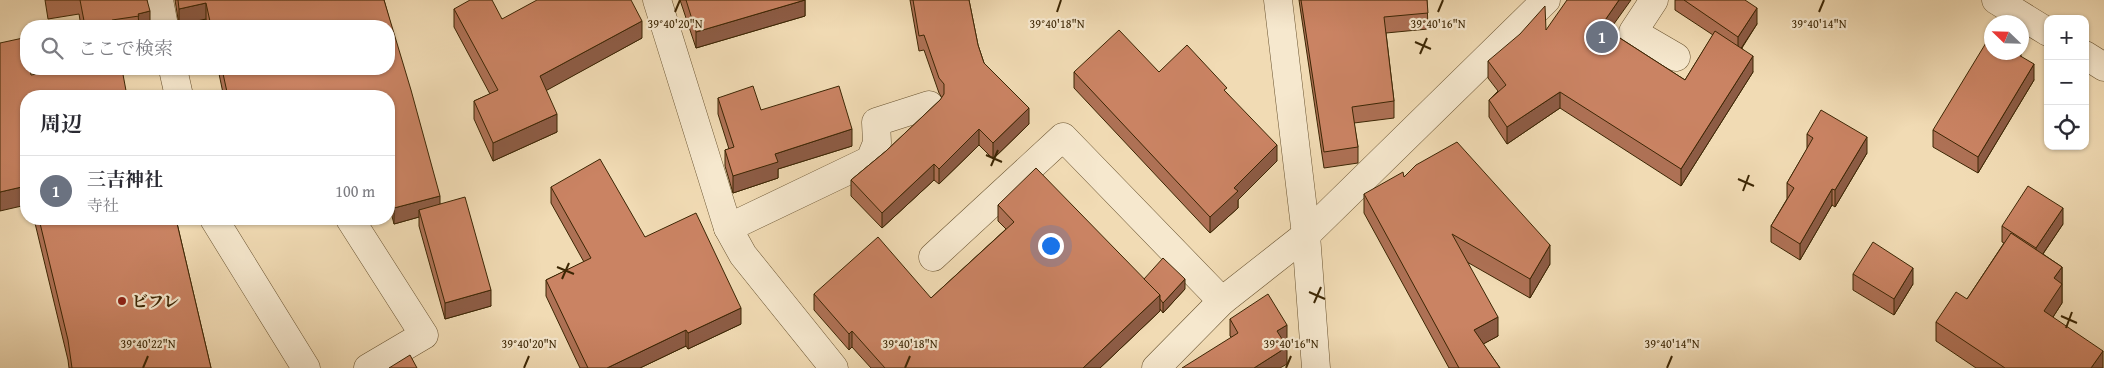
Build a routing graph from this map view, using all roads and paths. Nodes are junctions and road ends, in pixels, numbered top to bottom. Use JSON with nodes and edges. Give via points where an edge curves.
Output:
{"nodes":[{"id":1,"x":159,"y":0,"type":"edge"},
{"id":2,"x":658,"y":0,"type":"edge"},
{"id":3,"x":1278,"y":0,"type":"edge"},
{"id":4,"x":1546,"y":0,"type":"edge"},
{"id":5,"x":1654,"y":0,"type":"edge"},
{"id":6,"x":1996,"y":0,"type":"edge"},
{"id":7,"x":163,"y":20,"type":"edge"},
{"id":8,"x":2044,"y":30,"type":"edge"},
{"id":9,"x":1676,"y":57,"type":"dead end"},
{"id":10,"x":2089,"y":58,"type":"edge"},
{"id":11,"x":2104,"y":67,"type":"edge"},
{"id":12,"x":174,"y":75,"type":"edge"},
{"id":13,"x":178,"y":90,"type":"edge"},
{"id":14,"x":929,"y":105,"type":"dead end"},
{"id":15,"x":226,"y":225,"type":"edge"},
{"id":16,"x":354,"y":225,"type":"edge"},
{"id":17,"x":728,"y":228,"type":"junction"},
{"id":18,"x":1306,"y":235,"type":"junction"},
{"id":19,"x":933,"y":257,"type":"dead end"},
{"id":20,"x":1222,"y":301,"type":"junction"},
{"id":21,"x":306,"y":368,"type":"edge"},
{"id":22,"x":368,"y":368,"type":"edge"},
{"id":23,"x":834,"y":368,"type":"edge"},
{"id":24,"x":1156,"y":368,"type":"edge"},
{"id":25,"x":1316,"y":368,"type":"edge"}],
"edges":[{"from":1,"to":7,"type":"street"},
{"from":2,"to":17,"type":"street"},
{"from":3,"to":18,"type":"street"},
{"from":4,"to":18,"type":"street"},
{"from":5,"to":9,"type":"street","via":[[1633,32]]},
{"from":6,"to":8,"type":"street"},
{"from":10,"to":11,"type":"street"},
{"from":12,"to":13,"type":"street"},
{"from":14,"to":17,"type":"street","via":[[876,122],[877,143],[870,160]]},
{"from":15,"to":21,"type":"street"},
{"from":16,"to":22,"type":"street","via":[[424,335]]},
{"from":17,"to":23,"type":"street","via":[[743,255]]},
{"from":18,"to":20,"type":"street"},
{"from":18,"to":25,"type":"street"},
{"from":19,"to":20,"type":"street","via":[[1063,137]]},
{"from":20,"to":24,"type":"street"}]}
